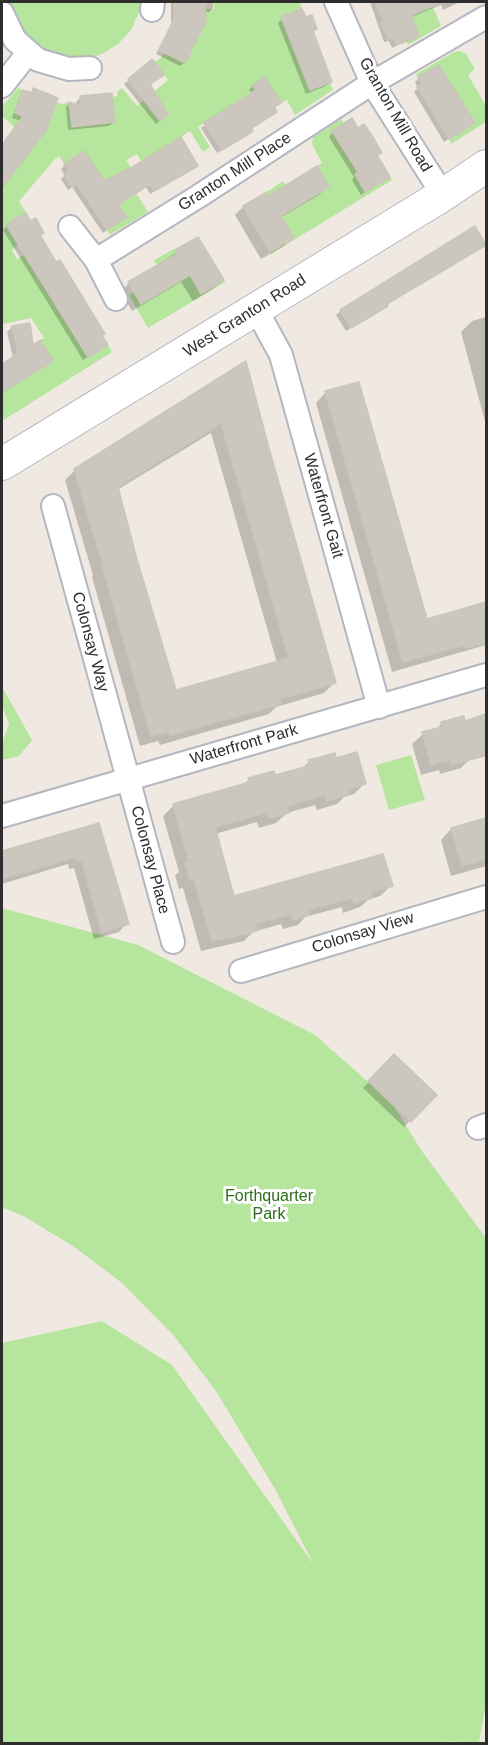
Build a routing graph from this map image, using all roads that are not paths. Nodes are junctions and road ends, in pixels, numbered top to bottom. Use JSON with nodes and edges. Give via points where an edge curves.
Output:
{"nodes":[{"id":1,"x":336,"y":2,"type":"edge"},
{"id":2,"x":2,"y":13,"type":"edge"},
{"id":3,"x":486,"y":17,"type":"edge"},
{"id":4,"x":28,"y":53,"type":"junction"},
{"id":5,"x":90,"y":68,"type":"dead end"},
{"id":6,"x":372,"y":83,"type":"junction"},
{"id":7,"x":2,"y":86,"type":"edge"},
{"id":8,"x":486,"y":166,"type":"edge"},
{"id":9,"x":443,"y":195,"type":"junction"},
{"id":10,"x":70,"y":227,"type":"dead end"},
{"id":11,"x":96,"y":260,"type":"junction"},
{"id":12,"x":116,"y":299,"type":"dead end"},
{"id":13,"x":256,"y":309,"type":"junction"},
{"id":14,"x":2,"y":464,"type":"edge"},
{"id":15,"x":53,"y":506,"type":"dead end"},
{"id":16,"x":486,"y":675,"type":"edge"},
{"id":17,"x":379,"y":707,"type":"junction"},
{"id":18,"x":128,"y":778,"type":"junction"},
{"id":19,"x":2,"y":816,"type":"edge"},
{"id":20,"x":486,"y":897,"type":"edge"},
{"id":21,"x":172,"y":942,"type":"dead end"},
{"id":22,"x":241,"y":971,"type":"dead end"}],
"edges":[{"from":1,"to":6,"type":"street","name":"Granton Mill Road"},
{"from":2,"to":4,"type":"street","via":[[12,36]]},
{"from":3,"to":6,"type":"street","name":"Granton Mill Place"},
{"from":4,"to":5,"type":"street","via":[[59,68]]},
{"from":4,"to":7,"type":"street"},
{"from":6,"to":9,"type":"street","name":"Granton Mill Road"},
{"from":6,"to":11,"type":"street","name":"Granton Mill Place"},
{"from":8,"to":9,"type":"street","name":"West Granton Road"},
{"from":9,"to":13,"type":"street","name":"West Granton Road"},
{"from":10,"to":11,"type":"street"},
{"from":11,"to":12,"type":"street"},
{"from":13,"to":14,"type":"street","name":"West Granton Road"},
{"from":13,"to":17,"type":"street","name":"Waterfront Gait","via":[[281,355]]},
{"from":15,"to":18,"type":"street","name":"Colonsay Way"},
{"from":16,"to":17,"type":"street","name":"Waterfront Park"},
{"from":17,"to":18,"type":"street","name":"Waterfront Park"},
{"from":18,"to":19,"type":"street","name":"Waterfront Park"},
{"from":18,"to":21,"type":"street","name":"Colonsay Place"},
{"from":20,"to":22,"type":"street","name":"Colonsay View"}]}
